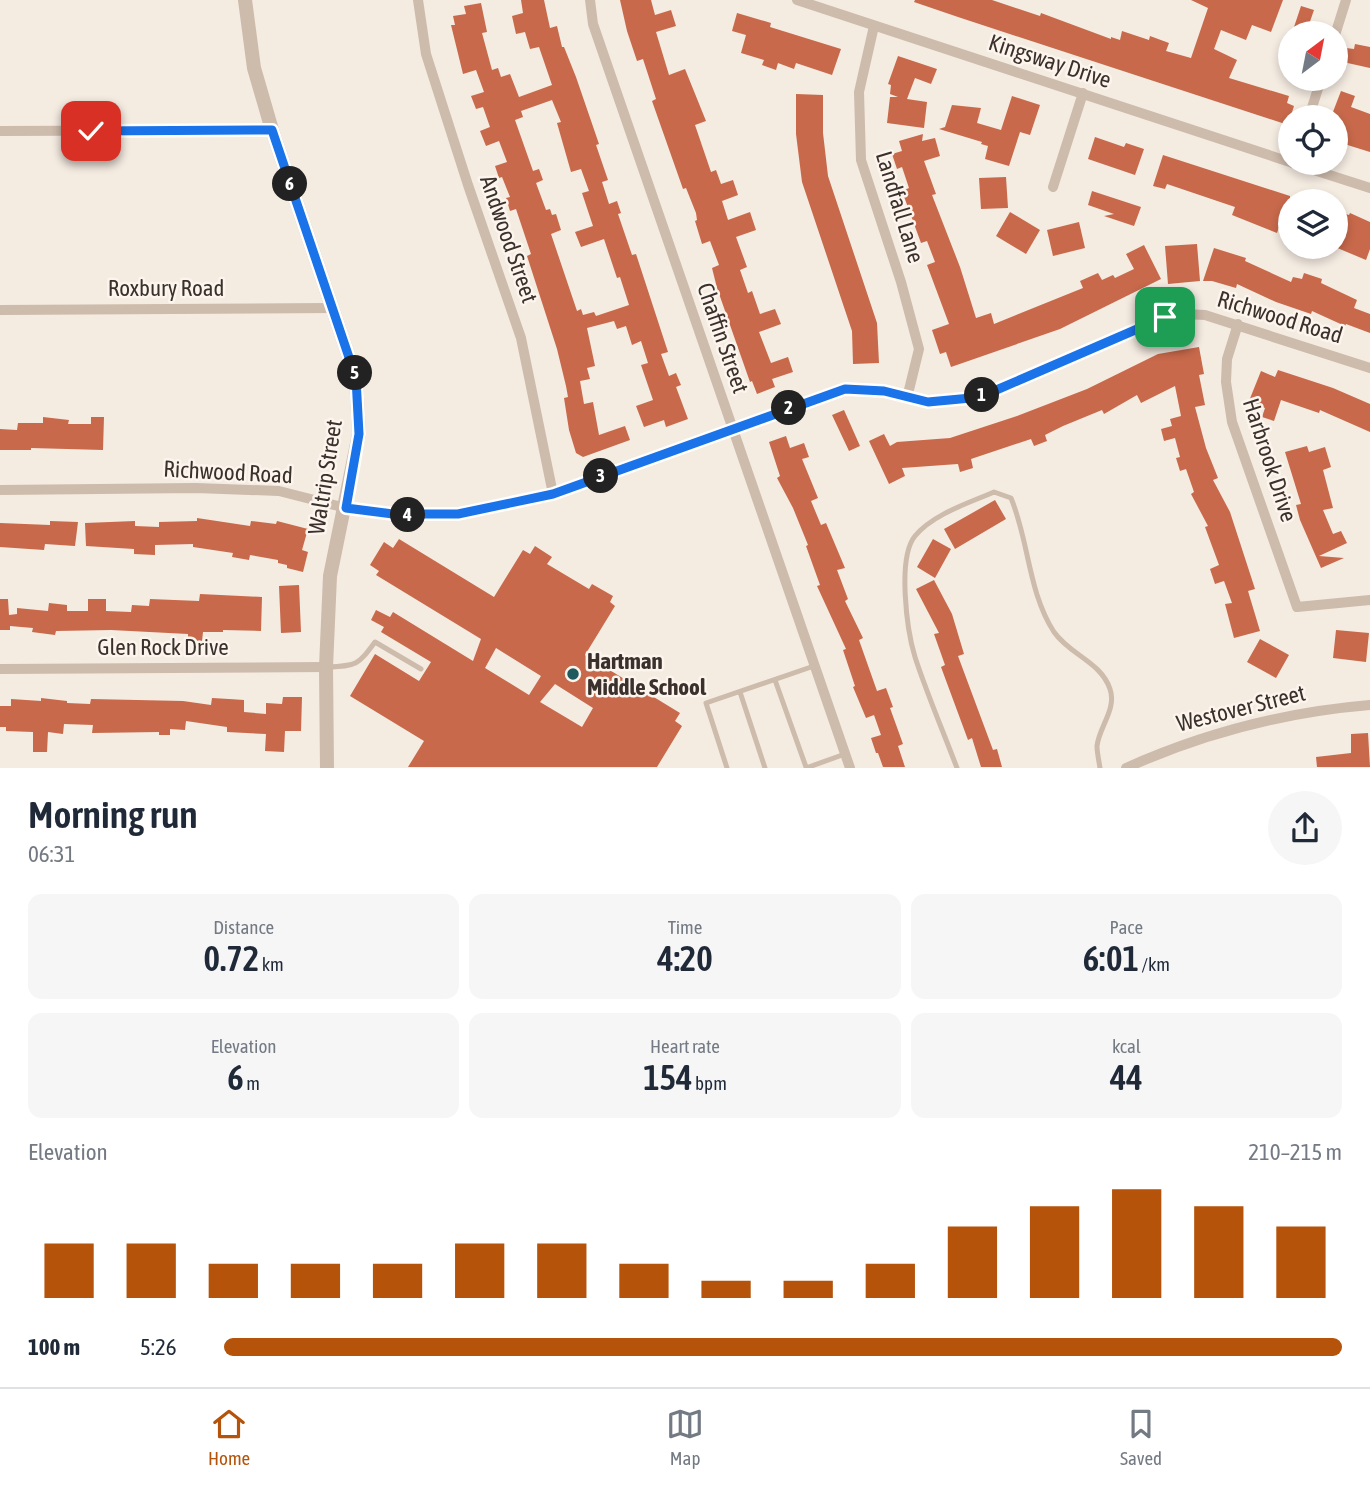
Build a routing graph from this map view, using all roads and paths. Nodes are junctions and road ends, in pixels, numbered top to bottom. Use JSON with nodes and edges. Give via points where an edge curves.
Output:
{"nodes":[{"id":1,"x":245,"y":0,"type":"edge"},
{"id":2,"x":418,"y":0,"type":"edge"},
{"id":3,"x":590,"y":0,"type":"edge"},
{"id":4,"x":797,"y":0,"type":"edge"},
{"id":5,"x":1346,"y":0,"type":"edge"},
{"id":6,"x":1339,"y":21,"type":"edge"},
{"id":7,"x":874,"y":26,"type":"junction"},
{"id":8,"x":1083,"y":93,"type":"junction"},
{"id":9,"x":272,"y":130,"type":"junction"},
{"id":10,"x":0,"y":131,"type":"edge"},
{"id":11,"x":1278,"y":158,"type":"edge"},
{"id":12,"x":1330,"y":175,"type":"edge"},
{"id":13,"x":1053,"y":187,"type":"dead end"},
{"id":14,"x":1370,"y":188,"type":"edge"},
{"id":15,"x":332,"y":308,"type":"junction"},
{"id":16,"x":0,"y":310,"type":"edge"},
{"id":17,"x":1238,"y":324,"type":"junction"},
{"id":18,"x":1370,"y":368,"type":"edge"},
{"id":19,"x":907,"y":398,"type":"junction"},
{"id":20,"x":732,"y":428,"type":"junction"},
{"id":21,"x":0,"y":490,"type":"edge"},
{"id":22,"x":553,"y":494,"type":"junction"},
{"id":23,"x":346,"y":508,"type":"junction"},
{"id":24,"x":1370,"y":600,"type":"edge"},
{"id":25,"x":814,"y":666,"type":"junction"},
{"id":26,"x":326,"y":667,"type":"junction"},
{"id":27,"x":0,"y":669,"type":"edge"},
{"id":28,"x":421,"y":669,"type":"dead end"},
{"id":29,"x":775,"y":680,"type":"junction"},
{"id":30,"x":740,"y":692,"type":"junction"},
{"id":31,"x":1370,"y":705,"type":"edge"},
{"id":32,"x":845,"y":754,"type":"junction"},
{"id":33,"x":806,"y":767,"type":"edge"},
{"id":34,"x":327,"y":768,"type":"edge"},
{"id":35,"x":727,"y":768,"type":"edge"},
{"id":36,"x":765,"y":768,"type":"edge"},
{"id":37,"x":850,"y":768,"type":"edge"},
{"id":38,"x":957,"y":768,"type":"edge"},
{"id":39,"x":1100,"y":768,"type":"edge"},
{"id":40,"x":1125,"y":768,"type":"edge"}],
"edges":[{"from":1,"to":9,"type":"street","name":"Waltrip Street","via":[[254,68]]},
{"from":2,"to":22,"type":"street","name":"Andwood Street","via":[[426,54],[521,338]]},
{"from":3,"to":20,"type":"street","name":"Chaffin Street","via":[[593,24]]},
{"from":4,"to":7,"type":"street","name":"Kingsway Drive"},
{"from":5,"to":6,"type":"street"},
{"from":7,"to":8,"type":"street","name":"Kingsway Drive"},
{"from":7,"to":19,"type":"street","name":"Landfall Lane","via":[[859,92],[861,160],[919,349]]},
{"from":8,"to":11,"type":"street","name":"Kingsway Drive"},
{"from":8,"to":13,"type":"street"},
{"from":9,"to":10,"type":"street"},
{"from":9,"to":15,"type":"street","name":"Waltrip Street"},
{"from":12,"to":14,"type":"street","name":"Kingsway Drive"},
{"from":15,"to":16,"type":"street","name":"Roxbury Road"},
{"from":15,"to":23,"type":"street","name":"Waltrip Street","via":[[356,378],[359,434]]},
{"from":17,"to":18,"type":"street","name":"Richwood Road"},
{"from":17,"to":19,"type":"street","name":"Richwood Road","via":[[1205,314],[1165,317],[994,391],[946,402]]},
{"from":17,"to":24,"type":"street","name":"Harbrook Drive","via":[[1227,359],[1232,422],[1297,607]]},
{"from":19,"to":20,"type":"street","name":"Richwood Road","via":[[884,391],[845,389]]},
{"from":20,"to":22,"type":"street","name":"Richwood Road"},
{"from":20,"to":25,"type":"street","name":"Chaffin Street"},
{"from":21,"to":23,"type":"street","name":"Richwood Road","via":[[279,491]]},
{"from":22,"to":23,"type":"street","name":"Richwood Road","via":[[458,514]]},
{"from":23,"to":26,"type":"street","name":"Waltrip Street","via":[[330,576]]},
{"from":25,"to":29,"type":"lane"},
{"from":25,"to":32,"type":"street","name":"Chaffin Street"},
{"from":26,"to":27,"type":"street","name":"Glen Rock Drive"},
{"from":26,"to":28,"type":"lane","via":[[361,661],[375,642]]},
{"from":26,"to":34,"type":"street","name":"Waltrip Street"},
{"from":29,"to":30,"type":"lane"},
{"from":29,"to":33,"type":"lane"},
{"from":30,"to":35,"type":"lane","via":[[706,704]]},
{"from":30,"to":36,"type":"lane"},
{"from":31,"to":40,"type":"street","name":"Westover Street","via":[[1267,719],[1172,747]]},
{"from":32,"to":33,"type":"lane"},
{"from":32,"to":37,"type":"street","name":"Chaffin Street"},
{"from":38,"to":39,"type":"lane","via":[[915,655],[904,565],[914,537],[933,521],[995,492],[1011,498],[1041,604],[1055,633],[1102,671],[1111,692],[1110,712],[1097,744]]}]}
